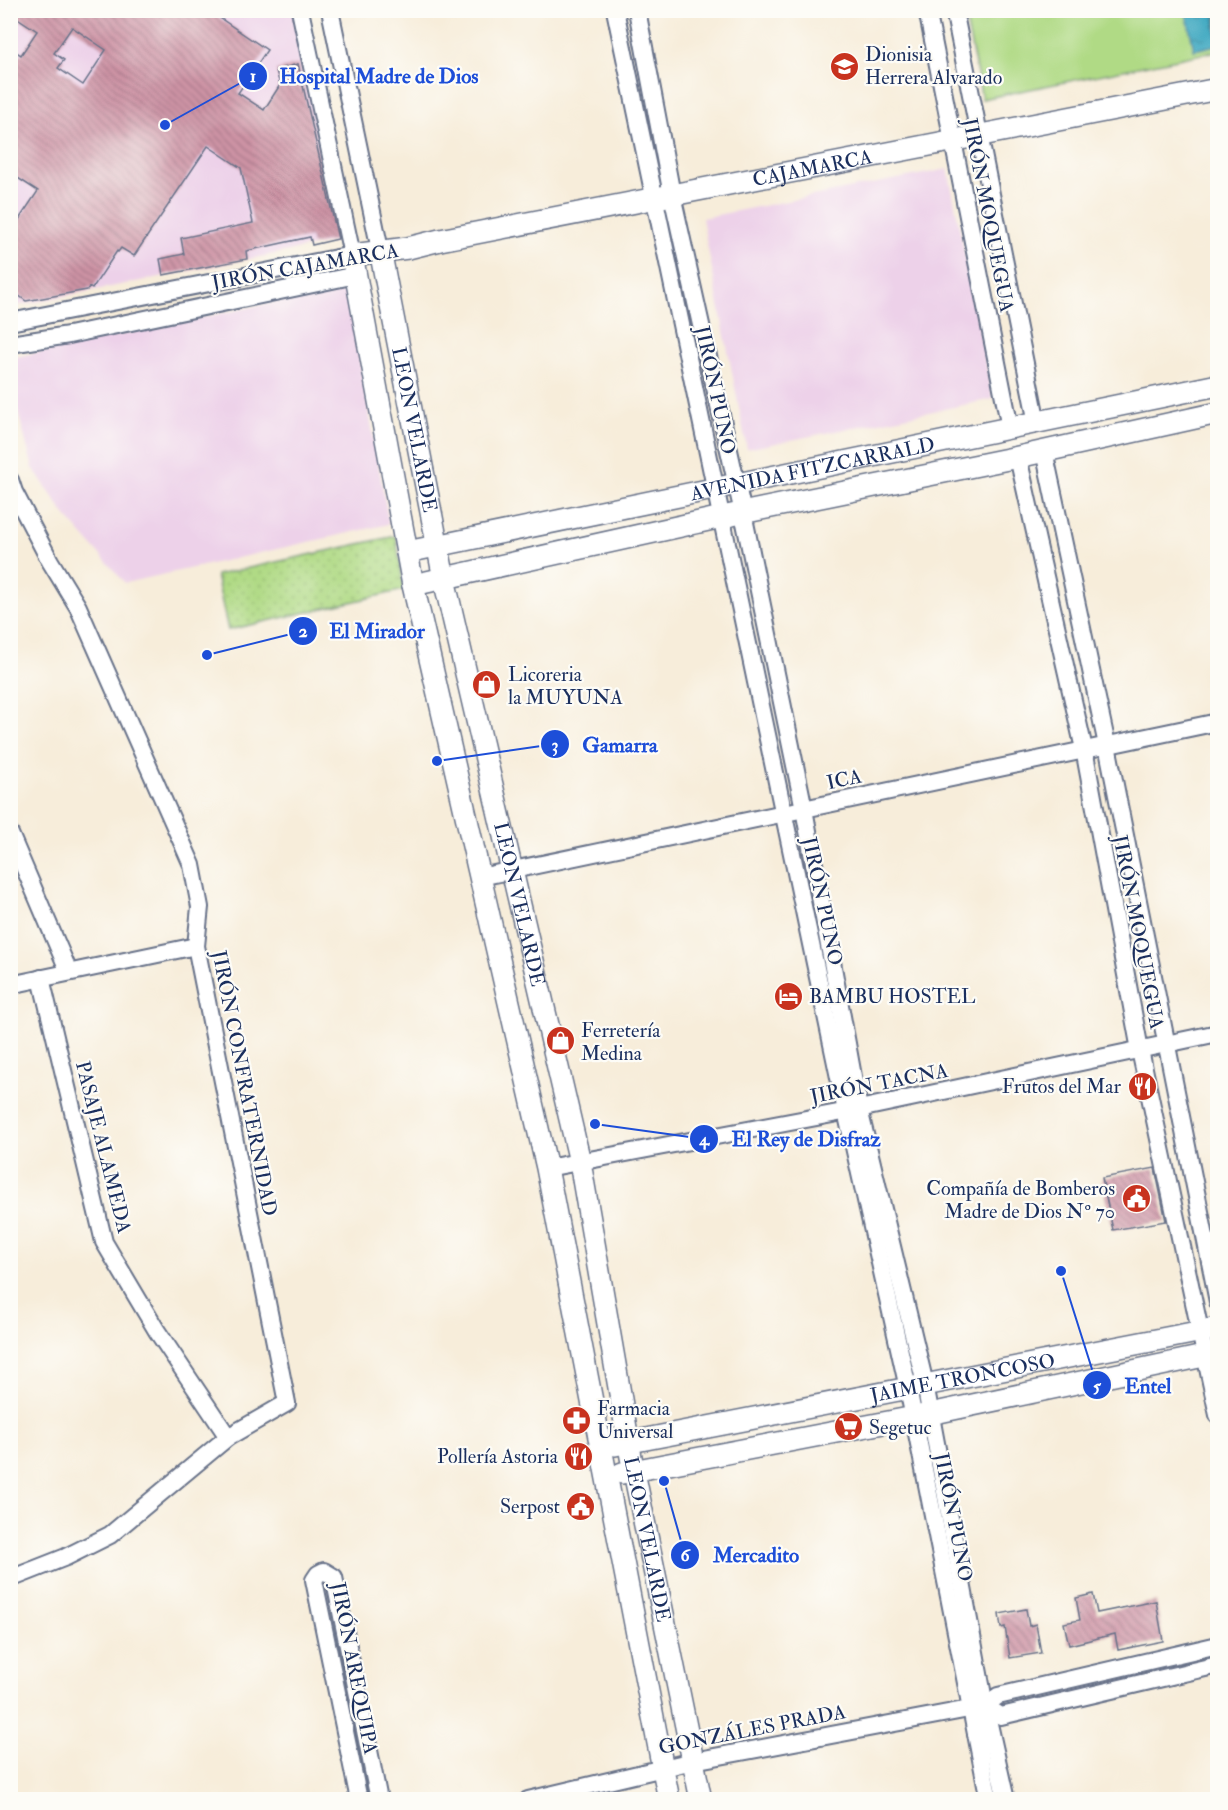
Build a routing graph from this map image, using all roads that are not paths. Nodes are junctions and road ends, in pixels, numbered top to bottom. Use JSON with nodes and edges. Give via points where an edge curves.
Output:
{"nodes":[{"id":1,"x":300,"y":10,"type":"edge"},
{"id":2,"x":330,"y":10,"type":"edge"},
{"id":3,"x":615,"y":10,"type":"edge"},
{"id":4,"x":637,"y":10,"type":"edge"},
{"id":5,"x":927,"y":10,"type":"edge"},
{"id":6,"x":954,"y":10,"type":"edge"},
{"id":7,"x":1218,"y":89,"type":"edge"},
{"id":8,"x":979,"y":134,"type":"junction"},
{"id":9,"x":952,"y":140,"type":"junction"},
{"id":10,"x":663,"y":198,"type":"junction"},
{"id":11,"x":408,"y":248,"type":"joint"},
{"id":12,"x":382,"y":258,"type":"junction"},
{"id":13,"x":354,"y":265,"type":"junction"},
{"id":14,"x":137,"y":296,"type":"junction"},
{"id":15,"x":10,"y":322,"type":"edge"},
{"id":16,"x":127,"y":322,"type":"junction"},
{"id":17,"x":10,"y":344,"type":"edge"},
{"id":18,"x":1218,"y":385,"type":"edge"},
{"id":19,"x":1218,"y":413,"type":"edge"},
{"id":20,"x":1037,"y":423,"type":"junction"},
{"id":21,"x":1010,"y":428,"type":"junction"},
{"id":22,"x":1044,"y":451,"type":"junction"},
{"id":23,"x":1018,"y":457,"type":"junction"},
{"id":24,"x":10,"y":480,"type":"edge"},
{"id":25,"x":726,"y":485,"type":"junction"},
{"id":26,"x":733,"y":515,"type":"junction"},
{"id":27,"x":437,"y":546,"type":"junction"},
{"id":28,"x":407,"y":552,"type":"junction"},
{"id":29,"x":444,"y":579,"type":"junction"},
{"id":30,"x":413,"y":585,"type":"junction"},
{"id":31,"x":1218,"y":722,"type":"edge"},
{"id":32,"x":1107,"y":744,"type":"junction"},
{"id":33,"x":1084,"y":749,"type":"junction"},
{"id":34,"x":804,"y":809,"type":"junction"},
{"id":35,"x":784,"y":813,"type":"junction"},
{"id":36,"x":10,"y":834,"type":"edge"},
{"id":37,"x":513,"y":870,"type":"junction"},
{"id":38,"x":480,"y":878,"type":"junction"},
{"id":39,"x":195,"y":946,"type":"junction"},
{"id":40,"x":69,"y":972,"type":"junction"},
{"id":41,"x":41,"y":978,"type":"junction"},
{"id":42,"x":10,"y":985,"type":"edge"},
{"id":43,"x":1218,"y":1033,"type":"edge"},
{"id":44,"x":1166,"y":1045,"type":"junction"},
{"id":45,"x":1140,"y":1050,"type":"junction"},
{"id":46,"x":853,"y":1110,"type":"junction"},
{"id":47,"x":580,"y":1162,"type":"junction"},
{"id":48,"x":547,"y":1168,"type":"junction"},
{"id":49,"x":1198,"y":1207,"type":"junction"},
{"id":50,"x":1173,"y":1212,"type":"junction"},
{"id":51,"x":1218,"y":1302,"type":"edge"},
{"id":52,"x":1208,"y":1329,"type":"edge"},
{"id":53,"x":1211,"y":1354,"type":"edge"},
{"id":54,"x":916,"y":1386,"type":"junction"},
{"id":55,"x":922,"y":1415,"type":"junction"},
{"id":56,"x":1218,"y":1415,"type":"edge"},
{"id":57,"x":228,"y":1437,"type":"junction"},
{"id":58,"x":628,"y":1442,"type":"junction"},
{"id":59,"x":602,"y":1449,"type":"junction"},
{"id":60,"x":634,"y":1471,"type":"junction"},
{"id":61,"x":607,"y":1476,"type":"junction"},
{"id":62,"x":10,"y":1579,"type":"edge"},
{"id":63,"x":1218,"y":1645,"type":"edge"},
{"id":64,"x":1218,"y":1665,"type":"edge"},
{"id":65,"x":978,"y":1707,"type":"junction"},
{"id":66,"x":693,"y":1761,"type":"junction"},
{"id":67,"x":662,"y":1768,"type":"junction"},
{"id":68,"x":359,"y":1800,"type":"edge"},
{"id":69,"x":379,"y":1800,"type":"edge"},
{"id":70,"x":528,"y":1800,"type":"edge"},
{"id":71,"x":669,"y":1800,"type":"edge"},
{"id":72,"x":701,"y":1800,"type":"edge"},
{"id":73,"x":989,"y":1800,"type":"edge"},
{"id":74,"x":1006,"y":1800,"type":"edge"}],
"edges":[{"from":1,"to":13,"type":"street","name":"LEON VELARDE"},
{"from":2,"to":12,"type":"street","name":"LEON VELARDE"},
{"from":3,"to":10,"type":"street","name":"JIRÓN PUNO"},
{"from":4,"to":10,"type":"street","name":"JIRÓN PUNO"},
{"from":5,"to":9,"type":"street","name":"JIRÓN MOQUEGUA"},
{"from":6,"to":8,"type":"street","name":"JIRÓN MOQUEGUA"},
{"from":7,"to":8,"type":"street","name":"CAJAMARCA"},
{"from":8,"to":9,"type":"street","name":"CAJAMARCA"},
{"from":8,"to":20,"type":"street","name":"JIRÓN MOQUEGUA"},
{"from":9,"to":10,"type":"street","name":"CAJAMARCA"},
{"from":9,"to":21,"type":"street","name":"JIRÓN MOQUEGUA"},
{"from":10,"to":11,"type":"street","name":"CAJAMARCA"},
{"from":10,"to":25,"type":"street","name":"JIRÓN PUNO"},
{"from":11,"to":12,"type":"street","name":"JIRÓN CAJAMARCA"},
{"from":12,"to":13,"type":"street","name":"JIRÓN CAJAMARCA"},
{"from":12,"to":27,"type":"street","name":"LEON VELARDE"},
{"from":13,"to":14,"type":"street","name":"JIRÓN CAJAMARCA"},
{"from":13,"to":16,"type":"street","name":"JIRÓN CAJAMARCA"},
{"from":13,"to":28,"type":"street","name":"LEON VELARDE"},
{"from":14,"to":15,"type":"street","name":"JIRÓN CAJAMARCA"},
{"from":14,"to":16,"type":"street"},
{"from":16,"to":17,"type":"street","name":"JIRÓN CAJAMARCA"},
{"from":18,"to":20,"type":"street","name":"AVENIDA FITZCARRALD"},
{"from":19,"to":22,"type":"street","name":"AVENIDA FITZCARRALD"},
{"from":20,"to":21,"type":"street","name":"AVENIDA FITZCARRALD"},
{"from":21,"to":25,"type":"street","name":"AVENIDA FITZCARRALD"},
{"from":22,"to":23,"type":"street","name":"AVENIDA FITZCARRALD"},
{"from":22,"to":32,"type":"street","name":"JIRÓN MOQUEGUA"},
{"from":23,"to":26,"type":"street","name":"AVENIDA FITZCARRALD"},
{"from":23,"to":33,"type":"street","name":"JIRÓN MOQUEGUA"},
{"from":24,"to":39,"type":"street","name":"JIRÓN CONFRATERNIDAD","via":[[78,607],[192,865],[200,907]]},
{"from":25,"to":26,"type":"street","name":"JIRÓN PUNO"},
{"from":25,"to":27,"type":"street","name":"AVENIDA FITZCARRALD"},
{"from":26,"to":29,"type":"street","name":"AVENIDA FITZCARRALD"},
{"from":26,"to":34,"type":"street","name":"JIRÓN PUNO"},
{"from":26,"to":35,"type":"street","name":"JIRÓN PUNO"},
{"from":27,"to":28,"type":"street","name":"AVENIDA FITZCARRALD"},
{"from":27,"to":29,"type":"street","name":"LEON VELARDE"},
{"from":28,"to":30,"type":"street","name":"LEON VELARDE"},
{"from":29,"to":30,"type":"street","name":"AVENIDA FITZCARRALD"},
{"from":29,"to":37,"type":"street","name":"LEON VELARDE"},
{"from":30,"to":38,"type":"street","name":"LEON VELARDE"},
{"from":31,"to":32,"type":"street","name":"ICA"},
{"from":32,"to":33,"type":"street","name":"ICA"},
{"from":32,"to":44,"type":"street","name":"JIRÓN MOQUEGUA"},
{"from":33,"to":34,"type":"street","name":"ICA"},
{"from":33,"to":45,"type":"street","name":"JIRÓN MOQUEGUA"},
{"from":34,"to":35,"type":"street","name":"ICA"},
{"from":34,"to":46,"type":"street","name":"JIRÓN PUNO"},
{"from":35,"to":37,"type":"street","name":"ICA"},
{"from":35,"to":46,"type":"street","name":"JIRÓN PUNO"},
{"from":36,"to":40,"type":"street"},
{"from":37,"to":38,"type":"street","name":"ICA"},
{"from":37,"to":47,"type":"street","name":"LEON VELARDE"},
{"from":38,"to":48,"type":"street","name":"LEON VELARDE"},
{"from":39,"to":40,"type":"street"},
{"from":39,"to":57,"type":"street","name":"JIRÓN CONFRATERNIDAD","via":[[287,1402]]},
{"from":40,"to":41,"type":"street"},
{"from":41,"to":42,"type":"street"},
{"from":41,"to":57,"type":"street","name":"PASAJE ALAMEDA","via":[[104,1242],[157,1331]]},
{"from":43,"to":44,"type":"street","name":"JIRÓN TACNA"},
{"from":44,"to":45,"type":"street","name":"JIRÓN TACNA"},
{"from":44,"to":49,"type":"street","name":"JIRÓN MOQUEGUA"},
{"from":45,"to":46,"type":"street","name":"JIRÓN TACNA"},
{"from":45,"to":50,"type":"street","name":"JIRÓN MOQUEGUA"},
{"from":46,"to":47,"type":"street","name":"JIRÓN TACNA"},
{"from":46,"to":54,"type":"street","name":"JIRÓN PUNO"},
{"from":47,"to":48,"type":"street","name":"JIRÓN TACNA"},
{"from":47,"to":58,"type":"street","name":"LEON VELARDE"},
{"from":48,"to":59,"type":"street","name":"LEON VELARDE"},
{"from":49,"to":50,"type":"street"},
{"from":49,"to":51,"type":"street","name":"JIRÓN MOQUEGUA"},
{"from":50,"to":52,"type":"street","name":"JIRÓN MOQUEGUA"},
{"from":52,"to":53,"type":"street","name":"JIRÓN MOQUEGUA"},
{"from":52,"to":54,"type":"street","name":"JAIME TRONCOSO"},
{"from":53,"to":55,"type":"street","name":"JAIME TRONCOSO"},
{"from":53,"to":56,"type":"street","name":"JIRÓN MOQUEGUA"},
{"from":54,"to":55,"type":"street","name":"JIRÓN PUNO"},
{"from":54,"to":58,"type":"street","name":"JAIME TRONCOSO"},
{"from":55,"to":60,"type":"street","name":"JAIME TRONCOSO"},
{"from":55,"to":65,"type":"street","name":"JIRÓN PUNO"},
{"from":57,"to":62,"type":"street","name":"JIRÓN CONFRATERNIDAD","via":[[110,1535]]},
{"from":58,"to":59,"type":"street","name":"JAIME TRONCOSO"},
{"from":58,"to":60,"type":"street","name":"LEON VELARDE"},
{"from":59,"to":61,"type":"street","name":"LEON VELARDE"},
{"from":60,"to":61,"type":"street","name":"JAIME TRONCOSO"},
{"from":60,"to":66,"type":"street","name":"LEON VELARDE"},
{"from":61,"to":67,"type":"street","name":"LEON VELARDE"},
{"from":63,"to":65,"type":"street","name":"GONZÁLES PRADA","via":[[998,1696]]},
{"from":64,"to":65,"type":"street","name":"GONZÁLES PRADA","via":[[1001,1716]]},
{"from":65,"to":66,"type":"street","name":"GONZÁLES PRADA"},
{"from":65,"to":73,"type":"street","name":"JIRÓN PUNO"},
{"from":65,"to":74,"type":"street","name":"JIRÓN PUNO"},
{"from":66,"to":67,"type":"street","name":"GONZÁLES PRADA"},
{"from":66,"to":72,"type":"street","name":"LEON VELARDE"},
{"from":67,"to":70,"type":"street","name":"GONZÁLES PRADA"},
{"from":67,"to":71,"type":"street","name":"LEON VELARDE"},
{"from":68,"to":69,"type":"street","name":"JIRÓN AREQUIPA","via":[[314,1580],[324,1571],[334,1577]]}]}
